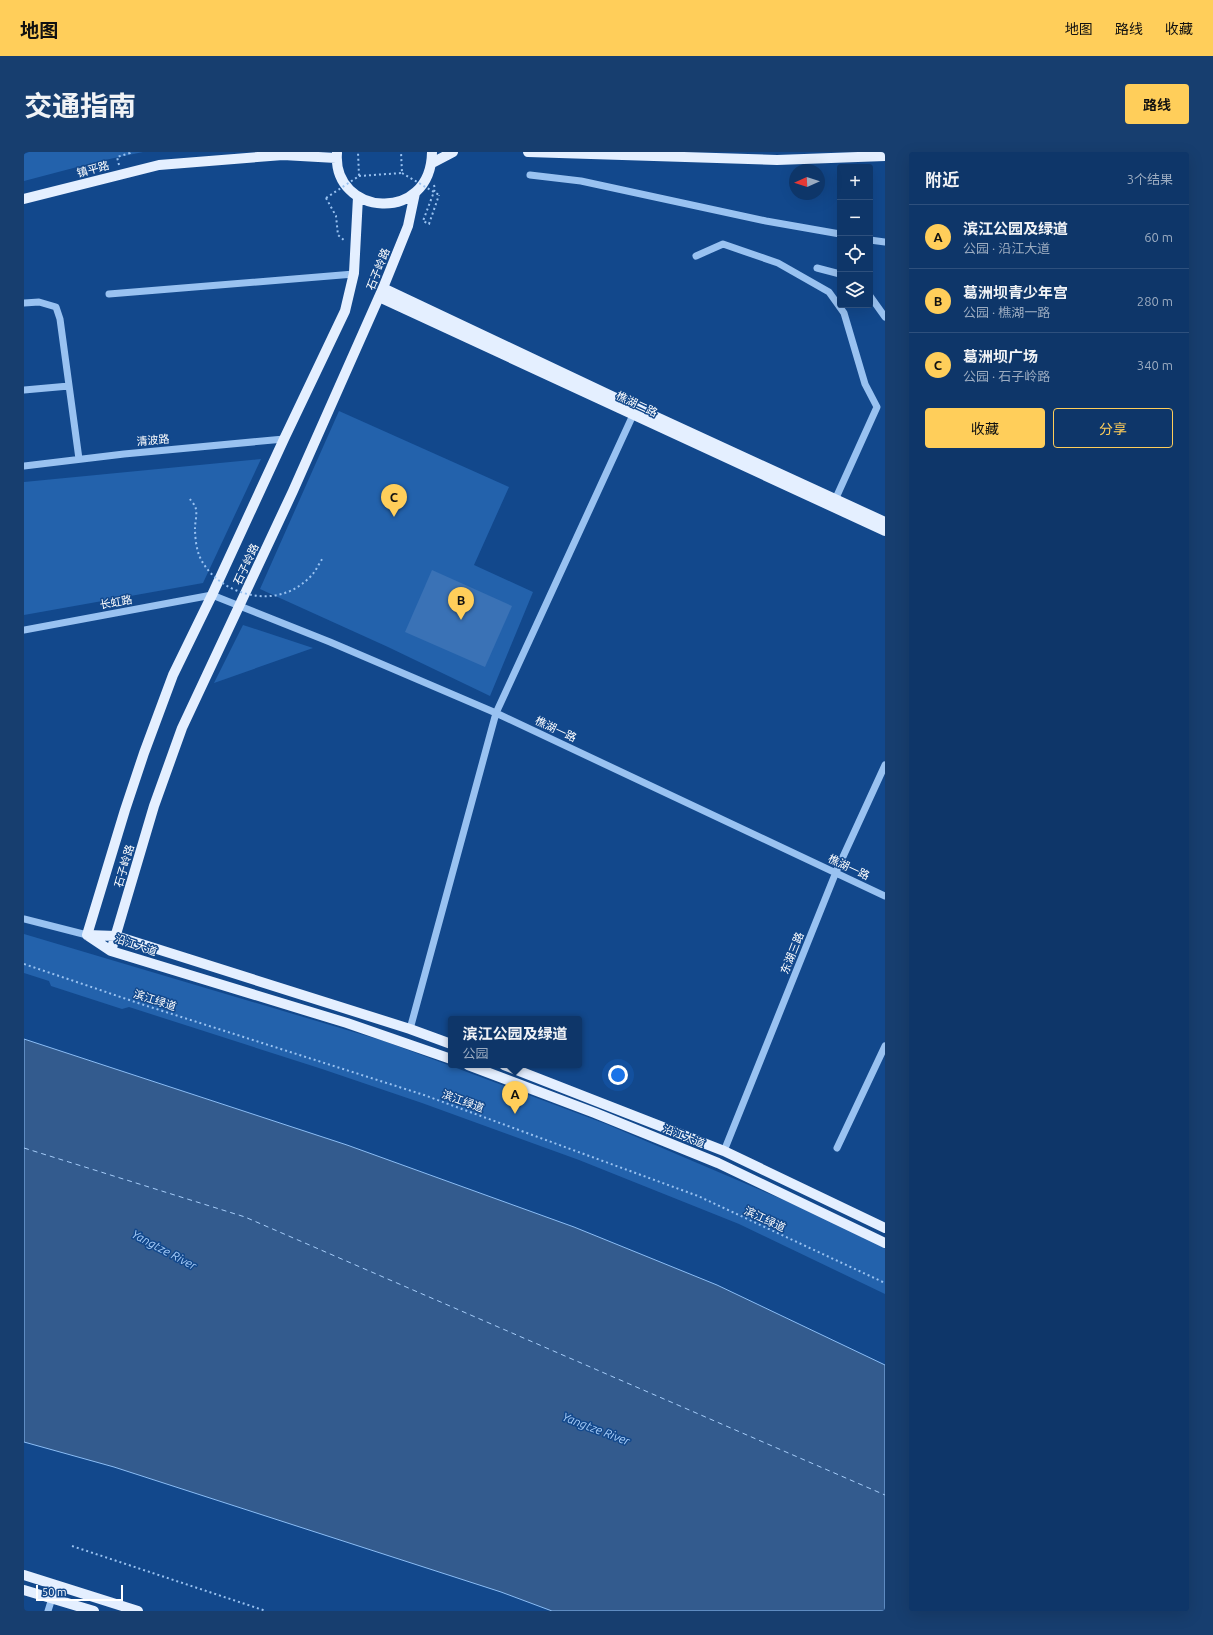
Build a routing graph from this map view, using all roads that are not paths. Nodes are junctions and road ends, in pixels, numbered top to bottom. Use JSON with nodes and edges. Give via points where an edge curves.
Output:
{"nodes":[{"id":1,"x":432,"y":152,"type":"edge"},
{"id":2,"x":453,"y":152,"type":"edge"},
{"id":3,"x":528,"y":152,"type":"edge"},
{"id":4,"x":336,"y":155,"type":"edge"},
{"id":5,"x":885,"y":156,"type":"edge"},
{"id":6,"x":431,"y":168,"type":"junction"},
{"id":7,"x":530,"y":175,"type":"dead end"},
{"id":8,"x":415,"y":193,"type":"junction"},
{"id":9,"x":358,"y":197,"type":"junction"},
{"id":10,"x":24,"y":199,"type":"edge"},
{"id":11,"x":837,"y":233,"type":"edge"},
{"id":12,"x":873,"y":240,"type":"edge"},
{"id":13,"x":885,"y":242,"type":"edge"},
{"id":14,"x":696,"y":256,"type":"dead end"},
{"id":15,"x":817,"y":268,"type":"dead end"},
{"id":16,"x":837,"y":273,"type":"edge"},
{"id":17,"x":354,"y":274,"type":"junction"},
{"id":18,"x":381,"y":293,"type":"junction"},
{"id":19,"x":109,"y":294,"type":"dead end"},
{"id":20,"x":873,"y":300,"type":"edge"},
{"id":21,"x":24,"y":303,"type":"edge"},
{"id":22,"x":885,"y":317,"type":"edge"},
{"id":23,"x":69,"y":386,"type":"junction"},
{"id":24,"x":24,"y":390,"type":"edge"},
{"id":25,"x":633,"y":415,"type":"junction"},
{"id":26,"x":284,"y":439,"type":"junction"},
{"id":27,"x":79,"y":459,"type":"junction"},
{"id":28,"x":24,"y":466,"type":"edge"},
{"id":29,"x":835,"y":500,"type":"junction"},
{"id":30,"x":885,"y":522,"type":"edge"},
{"id":31,"x":885,"y":531,"type":"edge"},
{"id":32,"x":212,"y":595,"type":"junction"},
{"id":33,"x":239,"y":606,"type":"junction"},
{"id":34,"x":24,"y":630,"type":"edge"},
{"id":35,"x":496,"y":712,"type":"junction"},
{"id":36,"x":885,"y":765,"type":"edge"},
{"id":37,"x":836,"y":872,"type":"junction"},
{"id":38,"x":885,"y":896,"type":"edge"},
{"id":39,"x":24,"y":919,"type":"edge"},
{"id":40,"x":87,"y":936,"type":"junction"},
{"id":41,"x":116,"y":936,"type":"junction"},
{"id":42,"x":112,"y":951,"type":"junction"},
{"id":43,"x":410,"y":1029,"type":"junction"},
{"id":44,"x":448,"y":1043,"type":"edge"},
{"id":45,"x":885,"y":1046,"type":"edge"},
{"id":46,"x":448,"y":1058,"type":"edge"},
{"id":47,"x":476,"y":1068,"type":"edge"},
{"id":48,"x":512,"y":1068,"type":"edge"},
{"id":49,"x":837,"y":1148,"type":"dead end"},
{"id":50,"x":724,"y":1151,"type":"junction"},
{"id":51,"x":885,"y":1228,"type":"edge"},
{"id":52,"x":885,"y":1243,"type":"edge"},
{"id":53,"x":24,"y":1575,"type":"edge"},
{"id":54,"x":56,"y":1585,"type":"junction"},
{"id":55,"x":24,"y":1590,"type":"edge"},
{"id":56,"x":52,"y":1598,"type":"junction"},
{"id":57,"x":48,"y":1611,"type":"edge"},
{"id":58,"x":94,"y":1611,"type":"edge"},
{"id":59,"x":138,"y":1611,"type":"edge"}],
"edges":[{"from":1,"to":6,"type":"main road"},
{"from":2,"to":6,"type":"main road"},
{"from":3,"to":5,"type":"main road","via":[[777,160]]},
{"from":4,"to":9,"type":"main road","via":[[339,173],[347,187]]},
{"from":4,"to":10,"type":"main road","name":"镇平路","via":[[283,155],[159,165]]},
{"from":6,"to":8,"type":"main road","via":[[424,184]]},
{"from":7,"to":11,"type":"street","via":[[581,180],[766,221]]},
{"from":8,"to":9,"type":"main road","via":[[402,201],[388,204],[372,203]]},
{"from":8,"to":18,"type":"main road","name":"石子岭路","via":[[408,226]]},
{"from":9,"to":17,"type":"main road","name":"石子岭路"},
{"from":12,"to":13,"type":"street"},
{"from":14,"to":29,"type":"street","via":[[723,244],[778,263],[830,292],[844,313],[865,384],[877,406]]},
{"from":15,"to":16,"type":"street"},
{"from":17,"to":19,"type":"street"},
{"from":17,"to":26,"type":"main road","name":"石子岭路","via":[[345,311]]},
{"from":18,"to":25,"type":"main road","name":"樵湖二路"},
{"from":18,"to":29,"type":"main road","name":"樵湖二路"},
{"from":18,"to":33,"type":"main road","name":"石子岭路"},
{"from":20,"to":22,"type":"street"},
{"from":21,"to":23,"type":"street","via":[[39,302],[56,307]]},
{"from":23,"to":24,"type":"street"},
{"from":23,"to":27,"type":"street"},
{"from":25,"to":31,"type":"main road","name":"樵湖二路"},
{"from":25,"to":35,"type":"street"},
{"from":26,"to":27,"type":"street","name":"清波路"},
{"from":26,"to":32,"type":"main road","name":"石子岭路"},
{"from":27,"to":28,"type":"street","name":"清波路"},
{"from":29,"to":30,"type":"main road","name":"樵湖二路"},
{"from":32,"to":33,"type":"street","name":"樵湖一路"},
{"from":32,"to":34,"type":"street","name":"长虹路"},
{"from":32,"to":40,"type":"main road","name":"石子岭路","via":[[173,675],[144,752]]},
{"from":33,"to":35,"type":"street","name":"樵湖一路"},
{"from":33,"to":41,"type":"main road","name":"石子岭路","via":[[182,728],[154,806]]},
{"from":35,"to":37,"type":"street","name":"樵湖一路"},
{"from":35,"to":43,"type":"street"},
{"from":36,"to":37,"type":"street","name":"东湖三路"},
{"from":37,"to":38,"type":"street","name":"樵湖一路"},
{"from":37,"to":50,"type":"street","name":"东湖三路"},
{"from":39,"to":40,"type":"street"},
{"from":40,"to":41,"type":"main road","name":"沿江大道"},
{"from":40,"to":42,"type":"main road","name":"沿江大道"},
{"from":41,"to":42,"type":"main road","name":"石子岭路"},
{"from":41,"to":43,"type":"main road","name":"沿江大道"},
{"from":42,"to":46,"type":"main road","name":"沿江大道","via":[[347,1023]]},
{"from":43,"to":44,"type":"main road","name":"沿江大道"},
{"from":45,"to":49,"type":"street"},
{"from":47,"to":52,"type":"main road","name":"沿江大道","via":[[718,1163]]},
{"from":48,"to":50,"type":"main road","name":"沿江大道"},
{"from":50,"to":51,"type":"main road","name":"沿江大道"},
{"from":53,"to":54,"type":"main road"},
{"from":54,"to":56,"type":"street"},
{"from":54,"to":59,"type":"main road"},
{"from":55,"to":56,"type":"main road"},
{"from":56,"to":57,"type":"street"},
{"from":56,"to":58,"type":"main road"}]}
